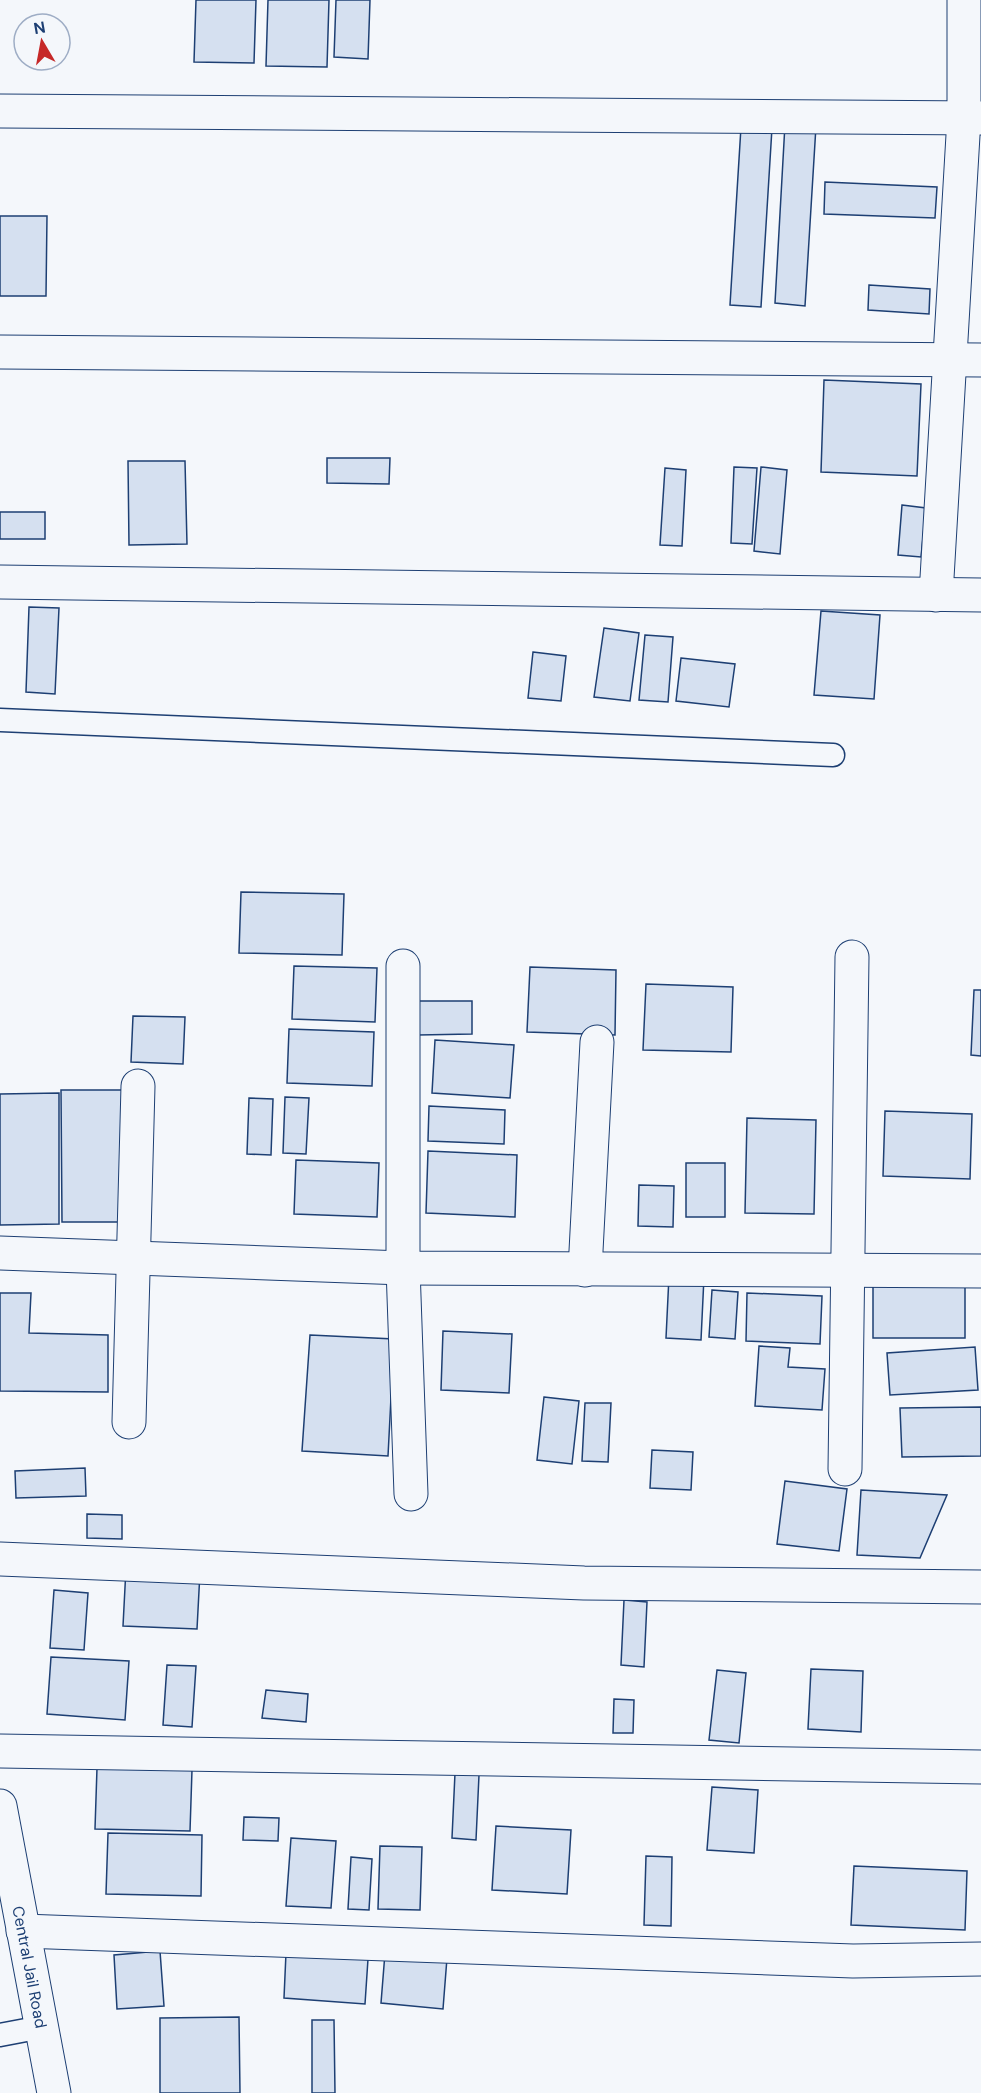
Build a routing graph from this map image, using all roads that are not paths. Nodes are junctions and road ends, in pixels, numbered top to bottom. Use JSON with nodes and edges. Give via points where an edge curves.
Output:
{"nodes":[{"id":1,"x":964,"y":0,"type":"edge"},
{"id":2,"x":0,"y":111,"type":"edge"},
{"id":3,"x":973,"y":118,"type":"edge"},
{"id":4,"x":0,"y":351,"type":"edge"},
{"id":5,"x":949,"y":360,"type":"junction"},
{"id":6,"x":981,"y":360,"type":"edge"},
{"id":7,"x":0,"y":582,"type":"edge"},
{"id":8,"x":936,"y":595,"type":"junction"},
{"id":9,"x":981,"y":595,"type":"edge"},
{"id":10,"x":0,"y":720,"type":"edge"},
{"id":11,"x":833,"y":755,"type":"dead end"},
{"id":12,"x":852,"y":957,"type":"dead end"},
{"id":13,"x":403,"y":966,"type":"dead end"},
{"id":14,"x":597,"y":1042,"type":"dead end"},
{"id":15,"x":138,"y":1086,"type":"dead end"},
{"id":16,"x":0,"y":1253,"type":"edge"},
{"id":17,"x":134,"y":1256,"type":"junction"},
{"id":18,"x":403,"y":1268,"type":"junction"},
{"id":19,"x":585,"y":1270,"type":"junction"},
{"id":20,"x":850,"y":1271,"type":"junction"},
{"id":21,"x":981,"y":1271,"type":"edge"},
{"id":22,"x":129,"y":1422,"type":"dead end"},
{"id":23,"x":846,"y":1469,"type":"dead end"},
{"id":24,"x":411,"y":1494,"type":"dead end"},
{"id":25,"x":0,"y":1558,"type":"edge"},
{"id":26,"x":981,"y":1587,"type":"edge"},
{"id":27,"x":0,"y":1751,"type":"edge"},
{"id":28,"x":981,"y":1767,"type":"edge"},
{"id":29,"x":2,"y":1827,"type":"edge"},
{"id":30,"x":23,"y":1931,"type":"junction"},
{"id":31,"x":981,"y":1959,"type":"edge"},
{"id":32,"x":42,"y":2027,"type":"junction"},
{"id":33,"x":0,"y":2035,"type":"edge"},
{"id":34,"x":54,"y":2093,"type":"edge"}],
"edges":[{"from":1,"to":3,"type":"street"},
{"from":2,"to":3,"type":"street"},
{"from":3,"to":5,"type":"street"},
{"from":4,"to":5,"type":"street"},
{"from":5,"to":6,"type":"street"},
{"from":5,"to":8,"type":"street"},
{"from":7,"to":8,"type":"street"},
{"from":8,"to":9,"type":"street"},
{"from":10,"to":11,"type":"lane"},
{"from":12,"to":20,"type":"street"},
{"from":13,"to":18,"type":"street"},
{"from":14,"to":19,"type":"street"},
{"from":15,"to":17,"type":"street"},
{"from":16,"to":17,"type":"street"},
{"from":17,"to":18,"type":"street"},
{"from":17,"to":22,"type":"street"},
{"from":18,"to":19,"type":"street"},
{"from":18,"to":24,"type":"street"},
{"from":19,"to":20,"type":"street"},
{"from":20,"to":21,"type":"street"},
{"from":20,"to":23,"type":"street"},
{"from":25,"to":26,"type":"street","via":[[584,1583]]},
{"from":27,"to":28,"type":"street"},
{"from":29,"to":30,"type":"street","name":"Central Jail Road"},
{"from":30,"to":31,"type":"street","via":[[853,1961]]},
{"from":30,"to":32,"type":"street","name":"Central Jail Road"},
{"from":32,"to":33,"type":"lane"},
{"from":32,"to":34,"type":"street","name":"Central Jail Road"}]}
